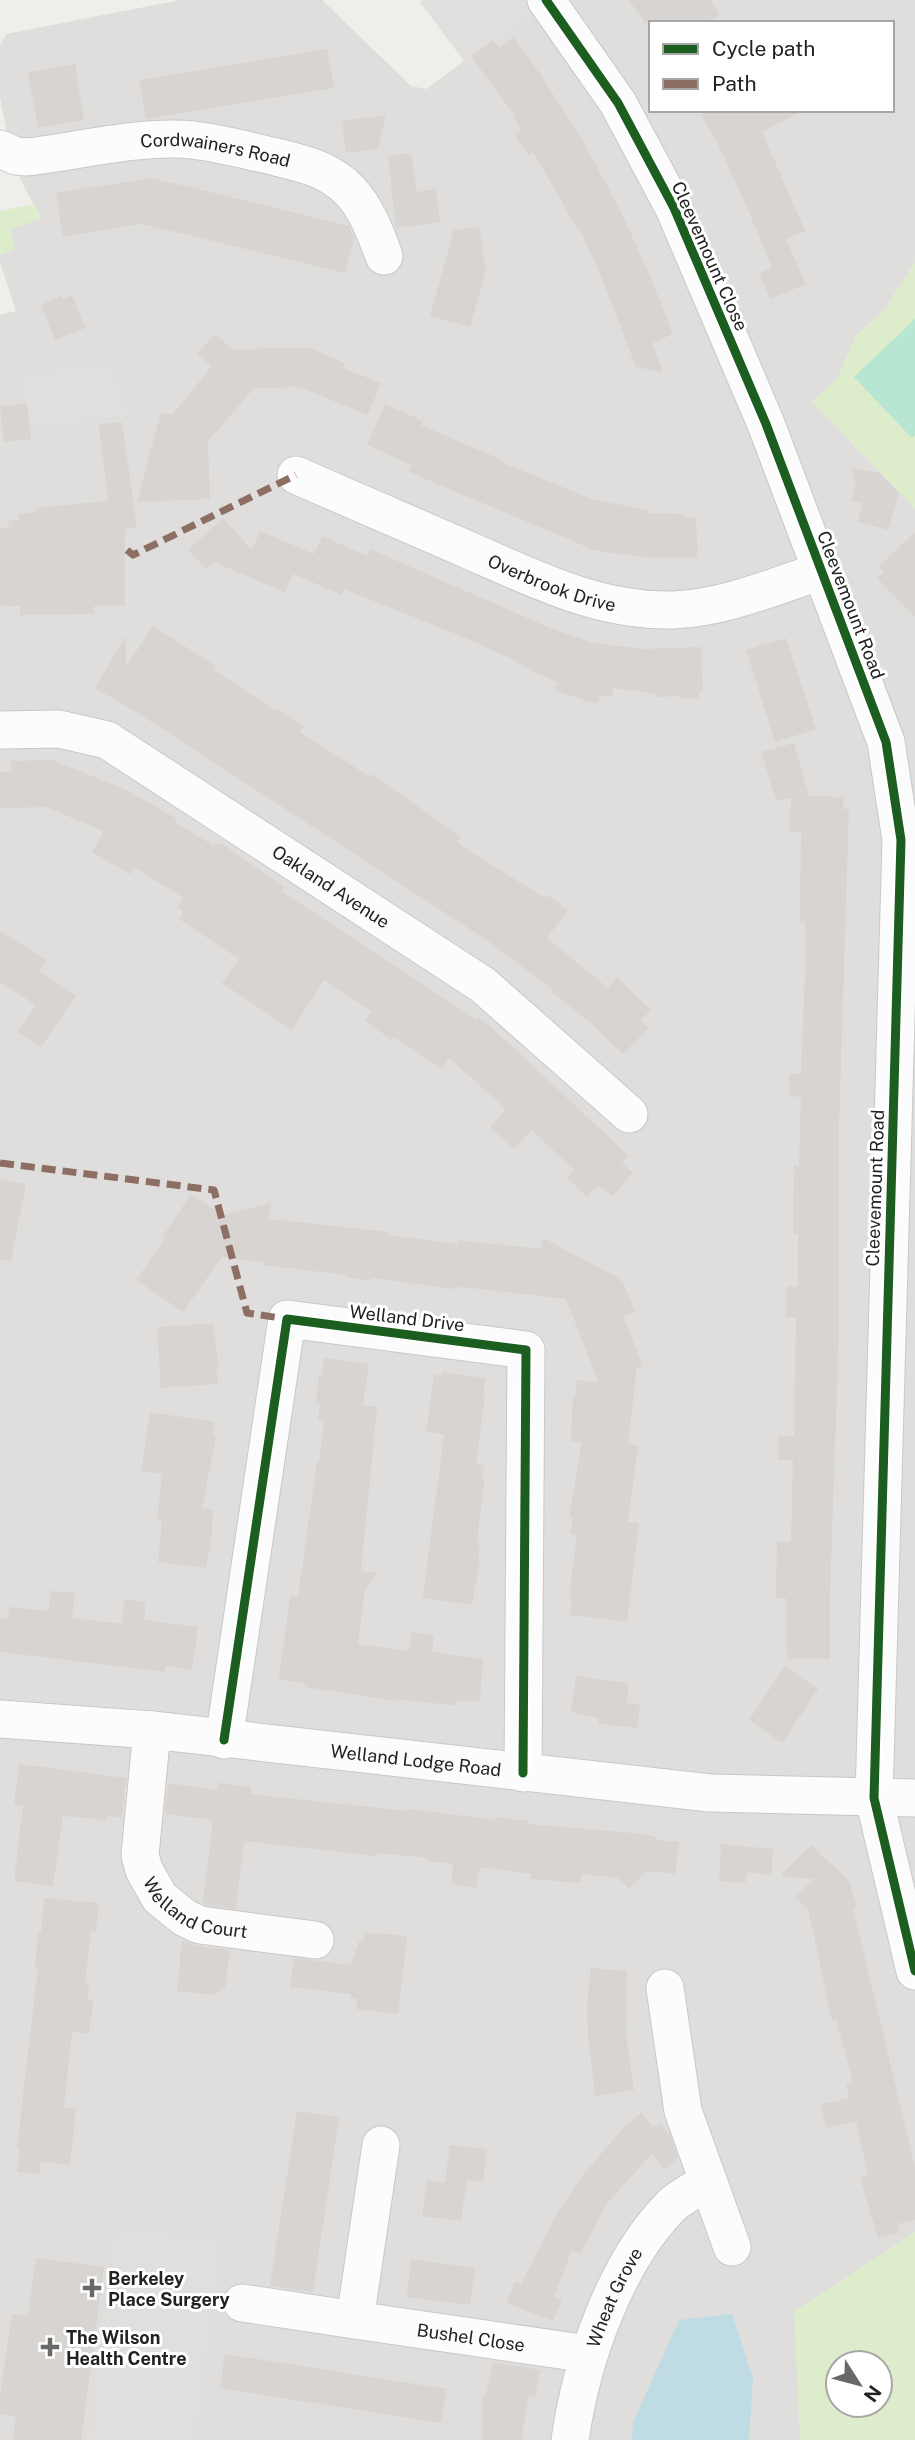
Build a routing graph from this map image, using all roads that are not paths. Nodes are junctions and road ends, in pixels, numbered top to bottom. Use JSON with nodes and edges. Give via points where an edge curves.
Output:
{"nodes":[{"id":1,"x":546,"y":0,"type":"edge"},
{"id":2,"x":0,"y":149,"type":"edge"},
{"id":3,"x":384,"y":256,"type":"dead end"},
{"id":4,"x":766,"y":424,"type":"joint"},
{"id":5,"x":296,"y":475,"type":"dead end"},
{"id":6,"x":821,"y":571,"type":"junction"},
{"id":7,"x":0,"y":730,"type":"edge"},
{"id":8,"x":886,"y":742,"type":"junction"},
{"id":9,"x":915,"y":770,"type":"edge"},
{"id":10,"x":906,"y":924,"type":"edge"},
{"id":11,"x":629,"y":1114,"type":"dead end"},
{"id":12,"x":0,"y":1719,"type":"edge"},
{"id":13,"x":152,"y":1730,"type":"junction"},
{"id":14,"x":224,"y":1740,"type":"junction"},
{"id":15,"x":523,"y":1773,"type":"junction"},
{"id":16,"x":874,"y":1797,"type":"junction"},
{"id":17,"x":915,"y":1798,"type":"edge"},
{"id":18,"x":315,"y":1940,"type":"dead end"},
{"id":19,"x":915,"y":1970,"type":"edge"},
{"id":20,"x":665,"y":1988,"type":"dead end"},
{"id":21,"x":381,"y":2145,"type":"dead end"},
{"id":22,"x":708,"y":2181,"type":"junction"},
{"id":23,"x":732,"y":2247,"type":"dead end"},
{"id":24,"x":242,"y":2303,"type":"dead end"},
{"id":25,"x":355,"y":2320,"type":"junction"},
{"id":26,"x":588,"y":2354,"type":"junction"},
{"id":27,"x":570,"y":2440,"type":"edge"}],
"edges":[{"from":1,"to":4,"type":"street","name":"Cleevemount Close","via":[[618,103],[674,208]]},
{"from":2,"to":3,"type":"street","name":"Cordwainers Road","via":[[27,156],[191,140],[296,162],[326,172],[350,191]]},
{"from":4,"to":6,"type":"street","name":"Cleevemount Road"},
{"from":5,"to":6,"type":"street","name":"Overbrook Drive","via":[[566,592],[615,606],[674,610],[707,606]]},
{"from":6,"to":8,"type":"street","name":"Cleevemount Road"},
{"from":7,"to":11,"type":"street","name":"Oakland Avenue","via":[[59,729],[107,740],[483,985]]},
{"from":8,"to":9,"type":"street"},
{"from":8,"to":10,"type":"street","name":"Cleevemount Road","via":[[901,840]]},
{"from":10,"to":16,"type":"street","name":"Cleevemount Road"},
{"from":12,"to":13,"type":"street","name":"Welland Lodge Road"},
{"from":13,"to":14,"type":"street","name":"Welland Lodge Road"},
{"from":13,"to":18,"type":"street","name":"Welland Court","via":[[140,1855],[160,1898],[200,1925]]},
{"from":14,"to":15,"type":"street","name":"Welland Lodge Road"},
{"from":14,"to":15,"type":"street","name":"Welland Drive","via":[[287,1319],[526,1350]]},
{"from":15,"to":16,"type":"street","name":"Welland Lodge Road","via":[[710,1793]]},
{"from":16,"to":17,"type":"street","name":"Welland Lodge Road"},
{"from":16,"to":19,"type":"street","name":"Cleevemount Road"},
{"from":20,"to":22,"type":"street","via":[[682,2111]]},
{"from":21,"to":25,"type":"street"},
{"from":22,"to":23,"type":"street"},
{"from":22,"to":26,"type":"street","name":"Wheat Grove","via":[[673,2204],[646,2238],[623,2274]]},
{"from":24,"to":25,"type":"street","name":"Bushel Close"},
{"from":25,"to":26,"type":"street","name":"Bushel Close"},
{"from":26,"to":27,"type":"street","name":"Wheat Grove"}]}
